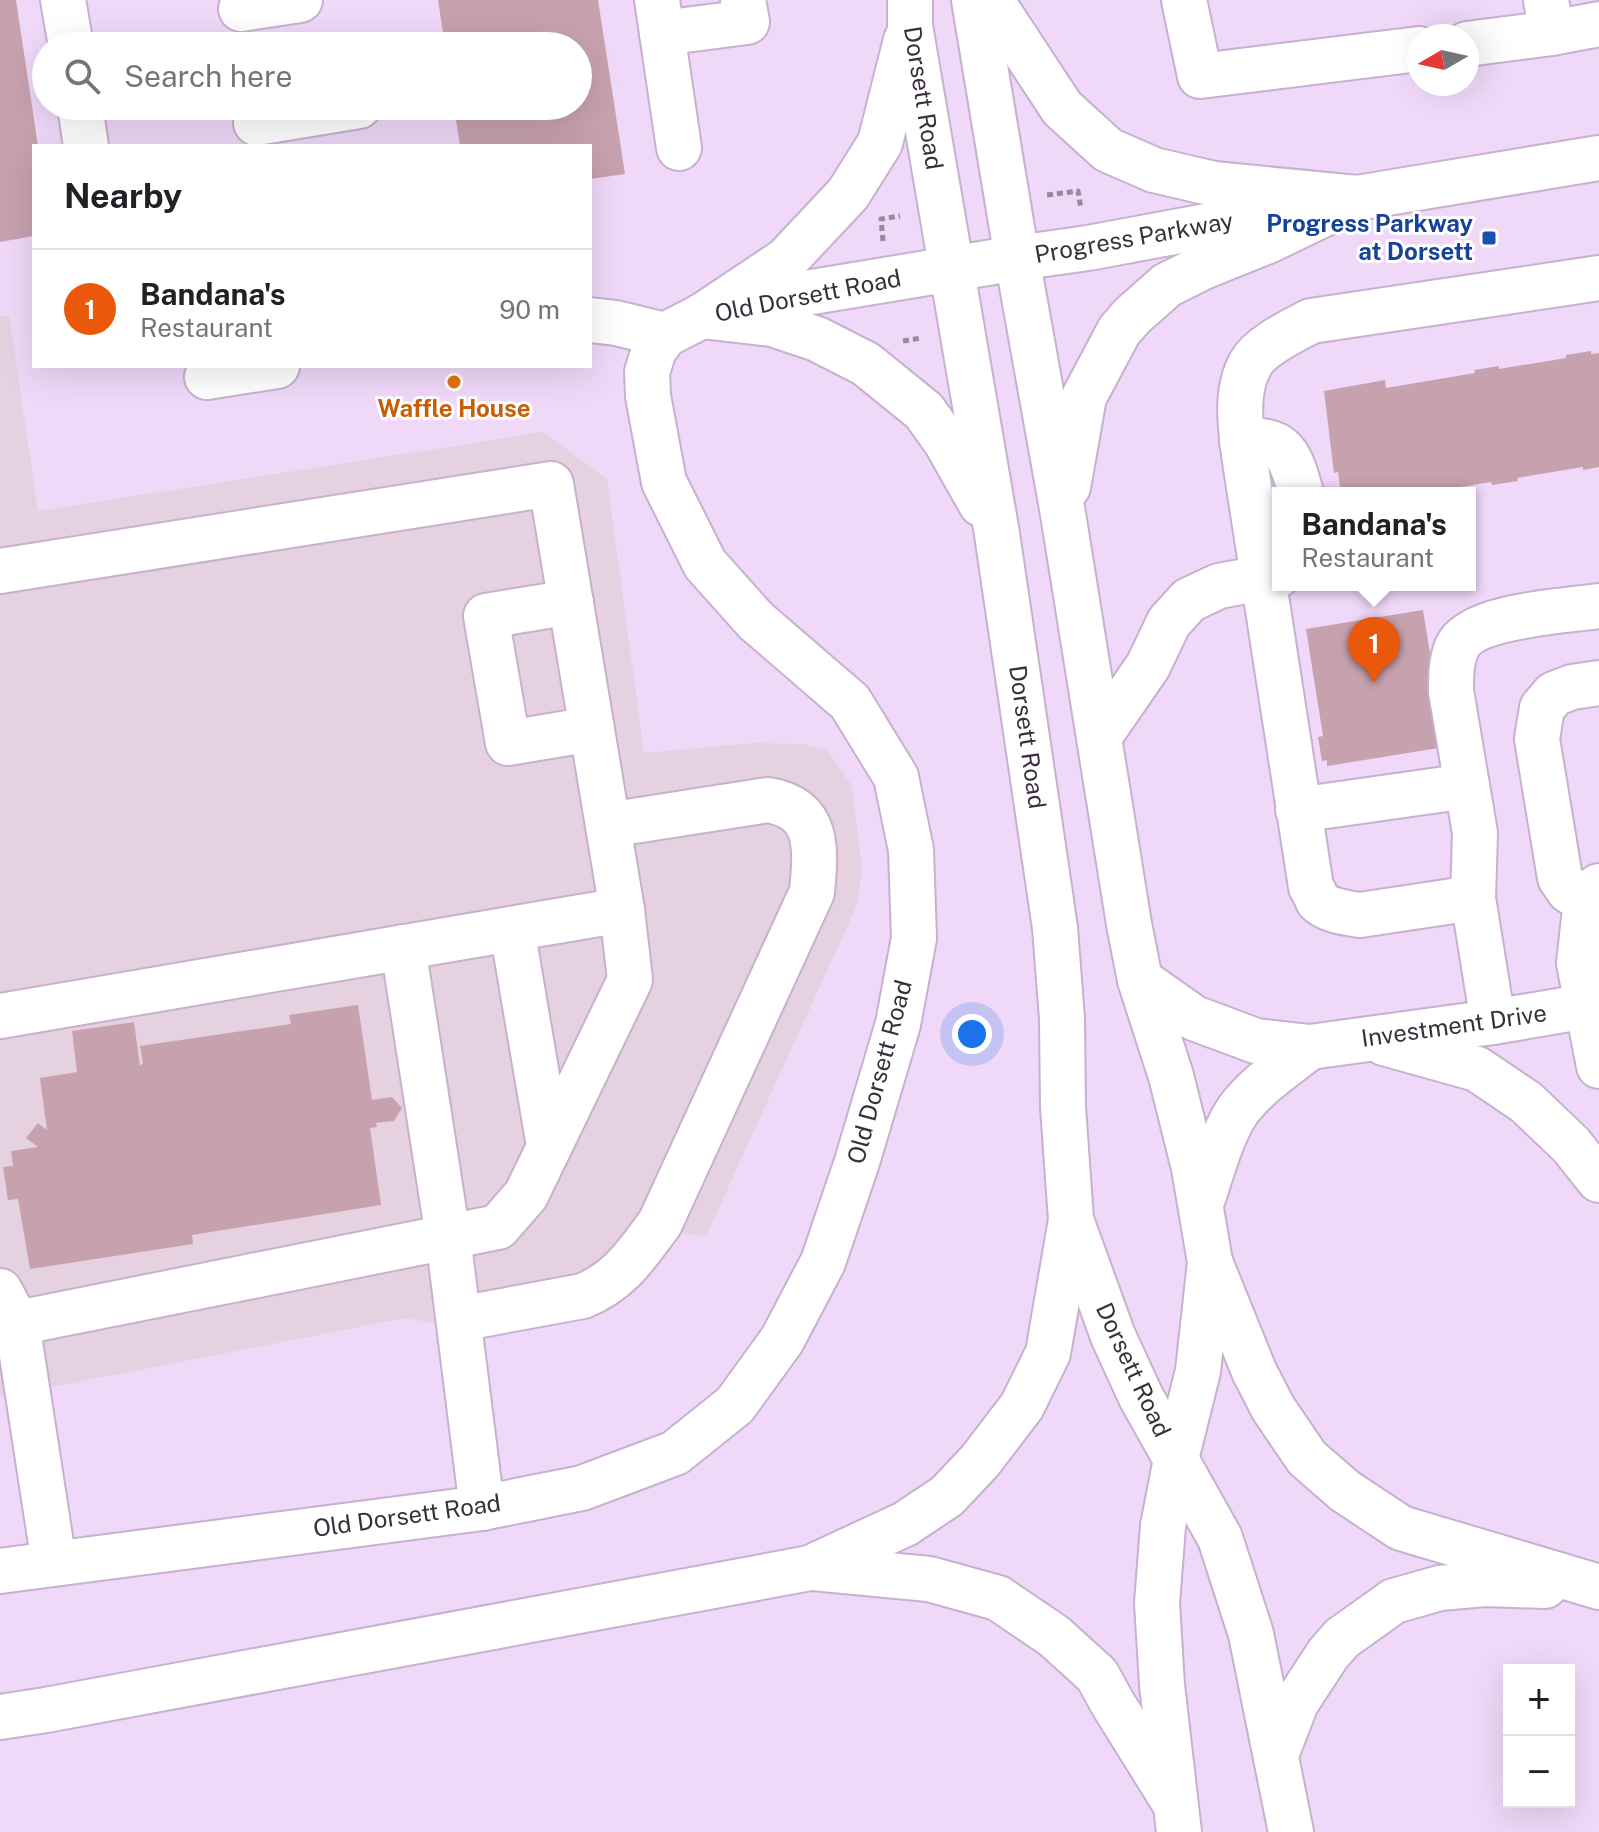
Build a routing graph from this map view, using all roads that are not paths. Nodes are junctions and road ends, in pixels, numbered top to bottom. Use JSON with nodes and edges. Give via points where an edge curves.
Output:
{"nodes":[{"id":1,"x":63,"y":0,"type":"edge"},
{"id":2,"x":300,"y":0,"type":"edge"},
{"id":3,"x":743,"y":0,"type":"edge"},
{"id":4,"x":974,"y":0,"type":"edge"},
{"id":5,"x":991,"y":0,"type":"edge"},
{"id":6,"x":1184,"y":0,"type":"edge"},
{"id":7,"x":910,"y":13,"type":"edge"},
{"id":8,"x":1549,"y":16,"type":"edge"},
{"id":9,"x":660,"y":17,"type":"edge"},
{"id":10,"x":242,"y":18,"type":"edge"},
{"id":11,"x":1599,"y":24,"type":"edge"},
{"id":12,"x":69,"y":32,"type":"edge"},
{"id":13,"x":1479,"y":40,"type":"edge"},
{"id":14,"x":1407,"y":50,"type":"edge"},
{"id":15,"x":82,"y":120,"type":"edge"},
{"id":16,"x":284,"y":120,"type":"edge"},
{"id":17,"x":257,"y":125,"type":"edge"},
{"id":18,"x":86,"y":144,"type":"edge"},
{"id":19,"x":679,"y":148,"type":"dead end"},
{"id":20,"x":1599,"y":158,"type":"edge"},
{"id":21,"x":1357,"y":198,"type":"junction"},
{"id":22,"x":1017,"y":258,"type":"junction"},
{"id":23,"x":952,"y":268,"type":"junction"},
{"id":24,"x":1599,"y":278,"type":"edge"},
{"id":25,"x":592,"y":320,"type":"edge"},
{"id":26,"x":683,"y":326,"type":"junction"},
{"id":27,"x":264,"y":368,"type":"edge"},
{"id":28,"x":207,"y":377,"type":"dead end"},
{"id":29,"x":1242,"y":442,"type":"junction"},
{"id":30,"x":1299,"y":487,"type":"edge"},
{"id":31,"x":1063,"y":514,"type":"junction"},
{"id":32,"x":997,"y":534,"type":"junction"},
{"id":33,"x":0,"y":571,"type":"edge"},
{"id":34,"x":1270,"y":576,"type":"edge"},
{"id":35,"x":571,"y":602,"type":"junction"},
{"id":36,"x":1599,"y":606,"type":"edge"},
{"id":37,"x":1599,"y":683,"type":"edge"},
{"id":38,"x":592,"y":729,"type":"junction"},
{"id":39,"x":1099,"y":737,"type":"junction"},
{"id":40,"x":1467,"y":786,"type":"junction"},
{"id":41,"x":1298,"y":810,"type":"junction"},
{"id":42,"x":608,"y":825,"type":"junction"},
{"id":43,"x":1592,"y":893,"type":"edge"},
{"id":44,"x":1473,"y":898,"type":"junction"},
{"id":45,"x":622,"y":910,"type":"junction"},
{"id":46,"x":512,"y":929,"type":"junction"},
{"id":47,"x":403,"y":947,"type":"junction"},
{"id":48,"x":1140,"y":980,"type":"junction"},
{"id":49,"x":1593,"y":1006,"type":"edge"},
{"id":50,"x":0,"y":1016,"type":"edge"},
{"id":51,"x":1493,"y":1022,"type":"junction"},
{"id":52,"x":1366,"y":1038,"type":"junction"},
{"id":53,"x":1310,"y":1047,"type":"junction"},
{"id":54,"x":1599,"y":1066,"type":"edge"},
{"id":55,"x":549,"y":1146,"type":"junction"},
{"id":56,"x":1599,"y":1180,"type":"edge"},
{"id":57,"x":1201,"y":1204,"type":"junction"},
{"id":58,"x":1071,"y":1220,"type":"junction"},
{"id":59,"x":448,"y":1237,"type":"junction"},
{"id":60,"x":1210,"y":1262,"type":"junction"},
{"id":61,"x":8,"y":1307,"type":"edge"},
{"id":62,"x":459,"y":1319,"type":"junction"},
{"id":63,"x":1176,"y":1459,"type":"junction"},
{"id":64,"x":482,"y":1508,"type":"junction"},
{"id":65,"x":54,"y":1563,"type":"junction"},
{"id":66,"x":810,"y":1568,"type":"junction"},
{"id":67,"x":0,"y":1571,"type":"edge"},
{"id":68,"x":1599,"y":1587,"type":"edge"},
{"id":69,"x":0,"y":1717,"type":"edge"},
{"id":70,"x":1276,"y":1755,"type":"junction"},
{"id":71,"x":1177,"y":1817,"type":"edge"},
{"id":72,"x":1291,"y":1832,"type":"edge"}],
"edges":[{"from":1,"to":12,"type":"main road"},
{"from":2,"to":10,"type":"main road"},
{"from":3,"to":9,"type":"main road","via":[[747,22]]},
{"from":4,"to":22,"type":"main road","name":"Dorsett Road"},
{"from":5,"to":21,"type":"main road","via":[[1062,108],[1108,150],[1154,170],[1214,184]]},
{"from":6,"to":14,"type":"main road","via":[[1200,76]]},
{"from":7,"to":23,"type":"main road","name":"Dorsett Road"},
{"from":7,"to":26,"type":"main road","via":[[880,143],[848,194],[786,260]]},
{"from":8,"to":11,"type":"main road"},
{"from":8,"to":13,"type":"main road"},
{"from":9,"to":19,"type":"main road"},
{"from":15,"to":18,"type":"main road"},
{"from":16,"to":17,"type":"main road"},
{"from":20,"to":21,"type":"main road","name":"Progress Parkway"},
{"from":21,"to":22,"type":"main road","name":"Progress Parkway"},
{"from":21,"to":31,"type":"main road","via":[[1167,285],[1132,316],[1084,397]]},
{"from":22,"to":23,"type":"main road","name":"Progress Parkway"},
{"from":22,"to":31,"type":"main road","name":"Dorsett Road"},
{"from":23,"to":26,"type":"main road","name":"Old Dorsett Road","via":[[794,295]]},
{"from":23,"to":32,"type":"main road","name":"Dorsett Road"},
{"from":24,"to":29,"type":"main road","via":[[1311,321],[1279,337],[1251,362],[1241,392]]},
{"from":25,"to":26,"type":"main road"},
{"from":26,"to":32,"type":"main road","via":[[772,324],[866,364],[924,411]]},
{"from":26,"to":64,"type":"main road","name":"Old Dorsett Road","via":[[654,350],[647,372],[664,482],[705,564],[756,621],[850,702],[896,777],[911,850],[914,938],[898,1024],[823,1262],[782,1340],[735,1405],[675,1453],[582,1488]]},
{"from":27,"to":28,"type":"main road"},
{"from":29,"to":30,"type":"main road","via":[[1271,442],[1284,451]]},
{"from":29,"to":34,"type":"main road"},
{"from":31,"to":39,"type":"main road","name":"Dorsett Road"},
{"from":32,"to":58,"type":"main road","name":"Dorsett Road","via":[[1055,928]]},
{"from":33,"to":35,"type":"main road","via":[[551,484]]},
{"from":34,"to":39,"type":"main road","via":[[1219,586],[1189,600],[1169,622],[1148,666]]},
{"from":34,"to":41,"type":"main road"},
{"from":35,"to":38,"type":"main road"},
{"from":35,"to":38,"type":"main road","via":[[486,616],[508,743]]},
{"from":36,"to":40,"type":"main road","via":[[1510,618],[1467,634],[1458,646],[1451,691]]},
{"from":37,"to":43,"type":"main road","via":[[1554,694],[1542,708],[1537,739],[1560,878],[1569,891]]},
{"from":38,"to":42,"type":"main road"},
{"from":39,"to":48,"type":"main road","name":"Dorsett Road"},
{"from":40,"to":41,"type":"main road"},
{"from":40,"to":44,"type":"main road","via":[[1475,833]]},
{"from":41,"to":44,"type":"main road","via":[[1311,887],[1330,908],[1360,915]]},
{"from":42,"to":45,"type":"main road"},
{"from":42,"to":62,"type":"main road","via":[[783,802],[808,824],[814,839],[812,892],[660,1223],[639,1251],[601,1289],[583,1296]]},
{"from":43,"to":49,"type":"main road","via":[[1579,963]]},
{"from":44,"to":51,"type":"main road"},
{"from":45,"to":46,"type":"main road"},
{"from":45,"to":55,"type":"main road","via":[[630,980]]},
{"from":46,"to":47,"type":"main road"},
{"from":46,"to":55,"type":"main road"},
{"from":47,"to":50,"type":"main road"},
{"from":47,"to":59,"type":"main road"},
{"from":48,"to":53,"type":"main road","name":"Investment Drive","via":[[1194,1018],[1256,1041]]},
{"from":48,"to":57,"type":"main road","name":"Dorsett Road","via":[[1171,1076]]},
{"from":49,"to":51,"type":"main road","name":"Investment Drive"},
{"from":49,"to":54,"type":"main road"},
{"from":51,"to":52,"type":"main road","name":"Investment Drive"},
{"from":52,"to":53,"type":"main road","name":"Investment Drive"},
{"from":52,"to":56,"type":"main road","via":[[1477,1069],[1526,1102]]},
{"from":53,"to":57,"type":"main road","name":"Investment Drive","via":[[1240,1107],[1220,1146]]},
{"from":55,"to":59,"type":"main road","via":[[526,1195],[498,1227]]},
{"from":57,"to":60,"type":"main road","name":"Dorsett Road"},
{"from":58,"to":63,"type":"main road","name":"Dorsett Road","via":[[1113,1336]]},
{"from":58,"to":66,"type":"main road","via":[[1048,1353],[1022,1406],[947,1496],[905,1524]]},
{"from":59,"to":61,"type":"main road"},
{"from":59,"to":62,"type":"main road"},
{"from":60,"to":63,"type":"main road","name":"Dorsett Road","via":[[1198,1371]]},
{"from":60,"to":68,"type":"main road","via":[[1273,1408],[1307,1458],[1345,1491],[1401,1528]]},
{"from":61,"to":65,"type":"main road"},
{"from":62,"to":64,"type":"main road"},
{"from":63,"to":70,"type":"main road","name":"Dorsett Road","via":[[1220,1538],[1251,1634]]},
{"from":63,"to":71,"type":"main road","name":"Dorsett Road","via":[[1163,1526],[1157,1603]]},
{"from":64,"to":65,"type":"main road","name":"Old Dorsett Road"},
{"from":65,"to":67,"type":"main road","name":"Old Dorsett Road"},
{"from":66,"to":69,"type":"main road"},
{"from":66,"to":71,"type":"main road","via":[[929,1579],[998,1598],[1054,1636],[1097,1675]]},
{"from":68,"to":70,"type":"main road","via":[[1485,1584],[1440,1588],[1394,1601],[1328,1654],[1296,1703]]},
{"from":70,"to":72,"type":"main road","name":"Dorsett Road"}]}
